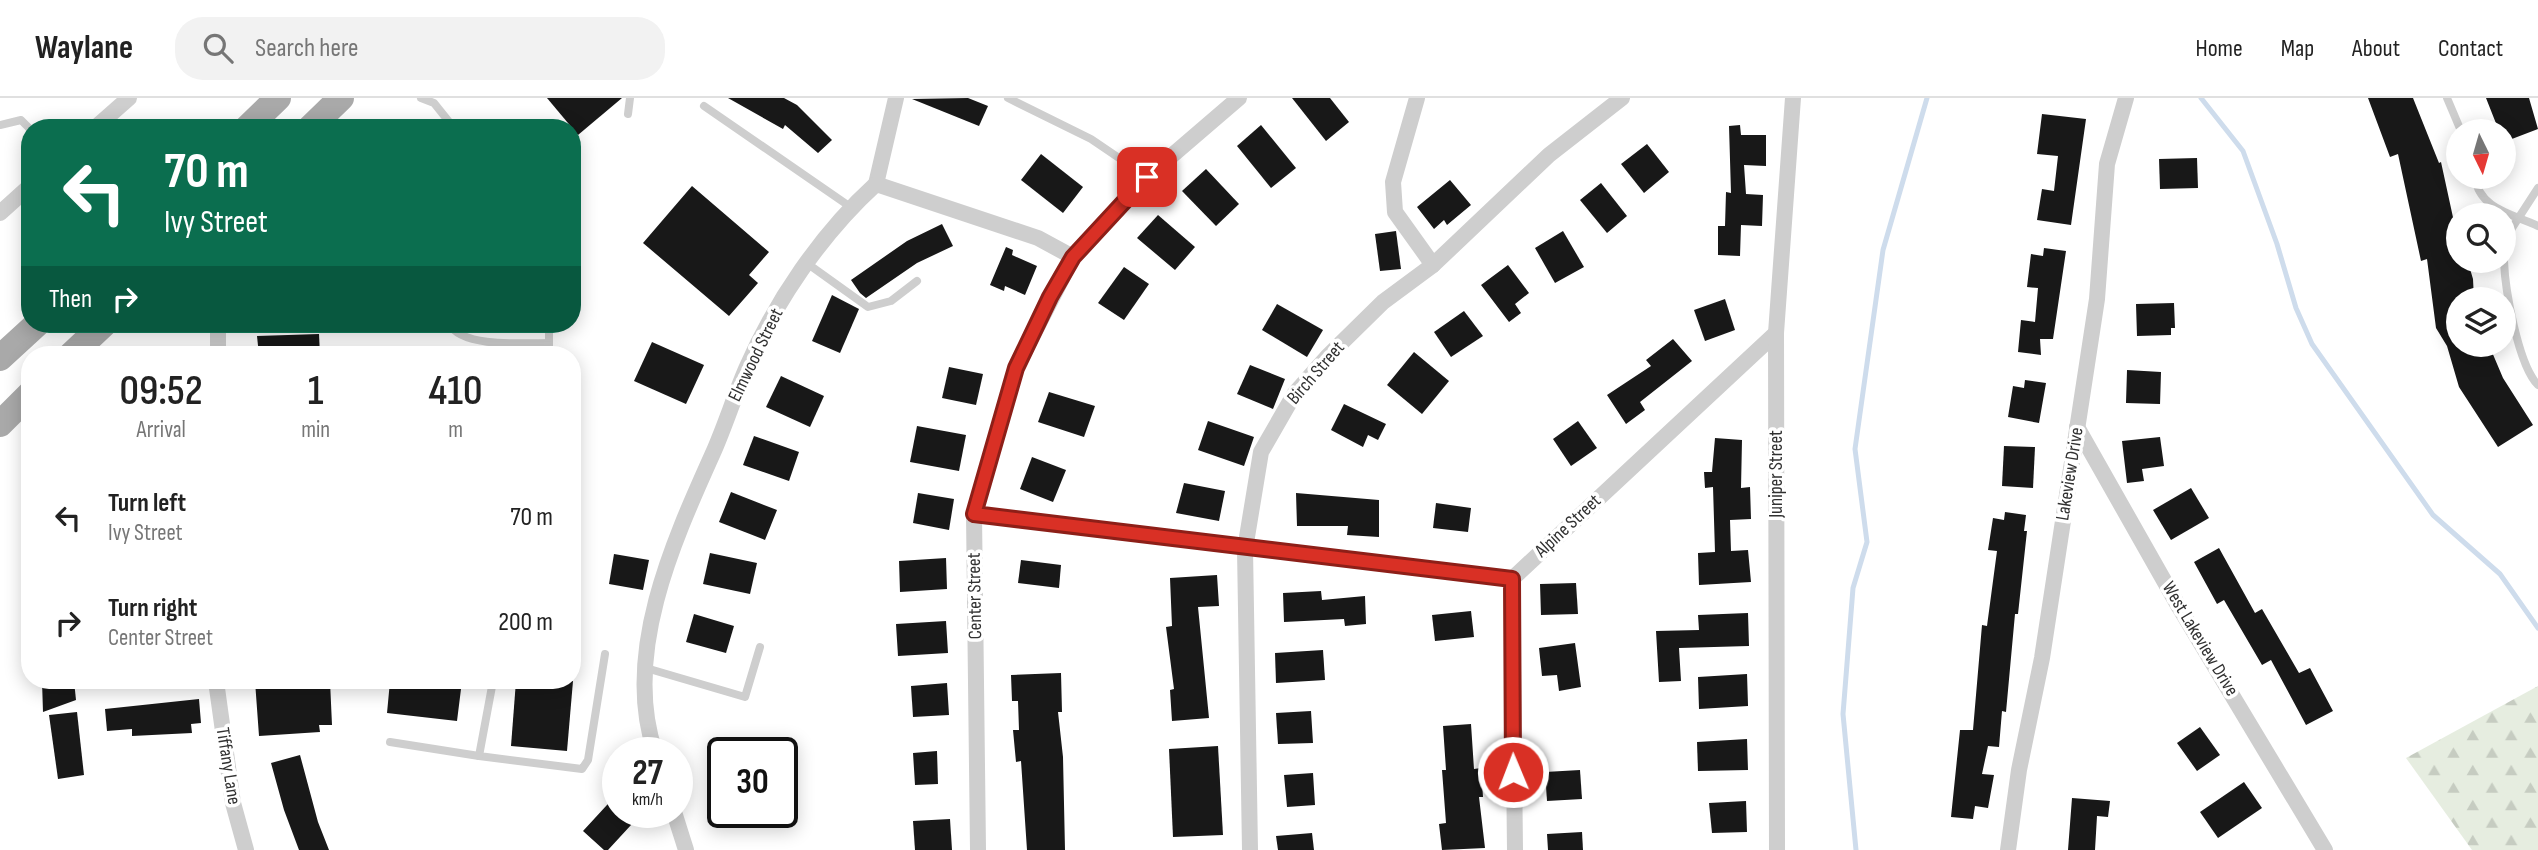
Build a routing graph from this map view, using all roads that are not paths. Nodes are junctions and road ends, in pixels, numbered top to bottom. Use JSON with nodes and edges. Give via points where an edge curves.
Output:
{"nodes":[{"id":1,"x":129,"y":98,"type":"edge"},
{"id":2,"x":278,"y":98,"type":"edge"},
{"id":3,"x":341,"y":98,"type":"edge"},
{"id":4,"x":421,"y":98,"type":"edge"},
{"id":5,"x":630,"y":98,"type":"edge"},
{"id":6,"x":896,"y":98,"type":"edge"},
{"id":7,"x":1008,"y":98,"type":"edge"},
{"id":8,"x":1239,"y":98,"type":"edge"},
{"id":9,"x":1417,"y":98,"type":"edge"},
{"id":10,"x":1622,"y":98,"type":"edge"},
{"id":11,"x":1793,"y":98,"type":"edge"},
{"id":12,"x":2126,"y":98,"type":"edge"},
{"id":13,"x":2447,"y":98,"type":"edge"},
{"id":14,"x":433,"y":101,"type":"edge"},
{"id":15,"x":704,"y":106,"type":"dead end"},
{"id":16,"x":628,"y":114,"type":"dead end"},
{"id":17,"x":105,"y":119,"type":"edge"},
{"id":18,"x":256,"y":119,"type":"edge"},
{"id":19,"x":319,"y":119,"type":"edge"},
{"id":20,"x":447,"y":119,"type":"edge"},
{"id":21,"x":2456,"y":119,"type":"edge"},
{"id":22,"x":21,"y":120,"type":"edge"},
{"id":23,"x":0,"y":125,"type":"edge"},
{"id":24,"x":1147,"y":177,"type":"junction"},
{"id":25,"x":876,"y":184,"type":"junction"},
{"id":26,"x":2538,"y":188,"type":"edge"},
{"id":27,"x":2477,"y":189,"type":"edge"},
{"id":28,"x":21,"y":194,"type":"edge"},
{"id":29,"x":852,"y":208,"type":"junction"},
{"id":30,"x":0,"y":212,"type":"edge"},
{"id":31,"x":2518,"y":217,"type":"junction"},
{"id":32,"x":2516,"y":222,"type":"edge"},
{"id":33,"x":2538,"y":226,"type":"edge"},
{"id":34,"x":1073,"y":257,"type":"junction"},
{"id":35,"x":808,"y":264,"type":"junction"},
{"id":36,"x":1433,"y":265,"type":"junction"},
{"id":37,"x":2504,"y":273,"type":"edge"},
{"id":38,"x":917,"y":281,"type":"dead end"},
{"id":39,"x":27,"y":333,"type":"edge"},
{"id":40,"x":94,"y":333,"type":"edge"},
{"id":41,"x":459,"y":333,"type":"edge"},
{"id":42,"x":549,"y":333,"type":"edge"},
{"id":43,"x":1776,"y":333,"type":"junction"},
{"id":44,"x":550,"y":343,"type":"junction"},
{"id":45,"x":81,"y":346,"type":"edge"},
{"id":46,"x":550,"y":346,"type":"edge"},
{"id":47,"x":0,"y":358,"type":"edge"},
{"id":48,"x":2538,"y":385,"type":"edge"},
{"id":49,"x":21,"y":403,"type":"edge"},
{"id":50,"x":0,"y":424,"type":"edge"},
{"id":51,"x":2077,"y":426,"type":"junction"},
{"id":52,"x":974,"y":514,"type":"junction"},
{"id":53,"x":1245,"y":549,"type":"junction"},
{"id":54,"x":1512,"y":579,"type":"junction"},
{"id":55,"x":760,"y":647,"type":"dead end"},
{"id":56,"x":605,"y":654,"type":"dead end"},
{"id":57,"x":646,"y":668,"type":"junction"},
{"id":58,"x":217,"y":689,"type":"edge"},
{"id":59,"x":492,"y":689,"type":"edge"},
{"id":60,"x":650,"y":737,"type":"edge"},
{"id":61,"x":390,"y":742,"type":"dead end"},
{"id":62,"x":479,"y":756,"type":"junction"},
{"id":63,"x":679,"y":828,"type":"edge"},
{"id":64,"x":246,"y":850,"type":"edge"},
{"id":65,"x":687,"y":850,"type":"edge"},
{"id":66,"x":978,"y":850,"type":"edge"},
{"id":67,"x":1250,"y":850,"type":"edge"},
{"id":68,"x":1515,"y":850,"type":"edge"},
{"id":69,"x":1777,"y":850,"type":"edge"},
{"id":70,"x":2008,"y":850,"type":"edge"},
{"id":71,"x":2325,"y":850,"type":"edge"}],
"edges":[{"from":1,"to":17,"type":"street"},
{"from":2,"to":18,"type":"main road"},
{"from":3,"to":19,"type":"main road"},
{"from":4,"to":14,"type":"lane"},
{"from":5,"to":16,"type":"lane"},
{"from":6,"to":25,"type":"street"},
{"from":7,"to":24,"type":"lane","via":[[1091,139]]},
{"from":8,"to":24,"type":"street","name":"Center Street"},
{"from":9,"to":36,"type":"street","via":[[1393,182],[1395,212]]},
{"from":10,"to":36,"type":"street","name":"Birch Street","via":[[1549,155]]},
{"from":11,"to":43,"type":"street","name":"Juniper Street"},
{"from":12,"to":51,"type":"street","name":"Lakeview Drive","via":[[2107,164],[2097,299]]},
{"from":13,"to":21,"type":"lane"},
{"from":14,"to":20,"type":"lane"},
{"from":15,"to":29,"type":"lane"},
{"from":22,"to":23,"type":"lane"},
{"from":24,"to":34,"type":"street","name":"Center Street"},
{"from":25,"to":29,"type":"street","name":"Elmwood Street"},
{"from":25,"to":34,"type":"street","via":[[1038,238]]},
{"from":26,"to":31,"type":"lane"},
{"from":27,"to":31,"type":"lane","via":[[2491,206]]},
{"from":28,"to":30,"type":"street"},
{"from":29,"to":35,"type":"street","name":"Elmwood Street"},
{"from":31,"to":32,"type":"lane"},
{"from":31,"to":33,"type":"lane"},
{"from":34,"to":52,"type":"street","name":"Center Street","via":[[1016,368]]},
{"from":35,"to":38,"type":"lane","via":[[868,307],[891,301]]},
{"from":35,"to":57,"type":"street","name":"Elmwood Street","via":[[789,288],[747,367],[687,508],[665,565]]},
{"from":36,"to":53,"type":"street","name":"Birch Street","via":[[1383,302],[1295,393],[1261,452]]},
{"from":37,"to":48,"type":"lane","via":[[2519,346]]},
{"from":39,"to":47,"type":"main road"},
{"from":40,"to":45,"type":"main road"},
{"from":41,"to":44,"type":"lane","via":[[468,339]]},
{"from":42,"to":44,"type":"lane"},
{"from":43,"to":54,"type":"street","name":"Alpine Street"},
{"from":43,"to":69,"type":"street","name":"Juniper Street"},
{"from":44,"to":46,"type":"lane"},
{"from":49,"to":50,"type":"main road"},
{"from":51,"to":70,"type":"street","name":"Lakeview Drive"},
{"from":51,"to":71,"type":"street","name":"West Lakeview Drive"},
{"from":52,"to":53,"type":"street"},
{"from":52,"to":66,"type":"street","name":"Center Street"},
{"from":53,"to":54,"type":"street"},
{"from":53,"to":67,"type":"street","name":"Birch Street"},
{"from":54,"to":68,"type":"street"},
{"from":55,"to":57,"type":"lane","via":[[745,696]]},
{"from":56,"to":62,"type":"lane","via":[[588,760],[582,769]]},
{"from":57,"to":60,"type":"street","name":"Elmwood Street","via":[[645,724]]},
{"from":58,"to":64,"type":"street","name":"Tiffany Lane","via":[[233,803]]},
{"from":59,"to":62,"type":"lane"},
{"from":61,"to":62,"type":"lane"},
{"from":63,"to":65,"type":"street"}]}
